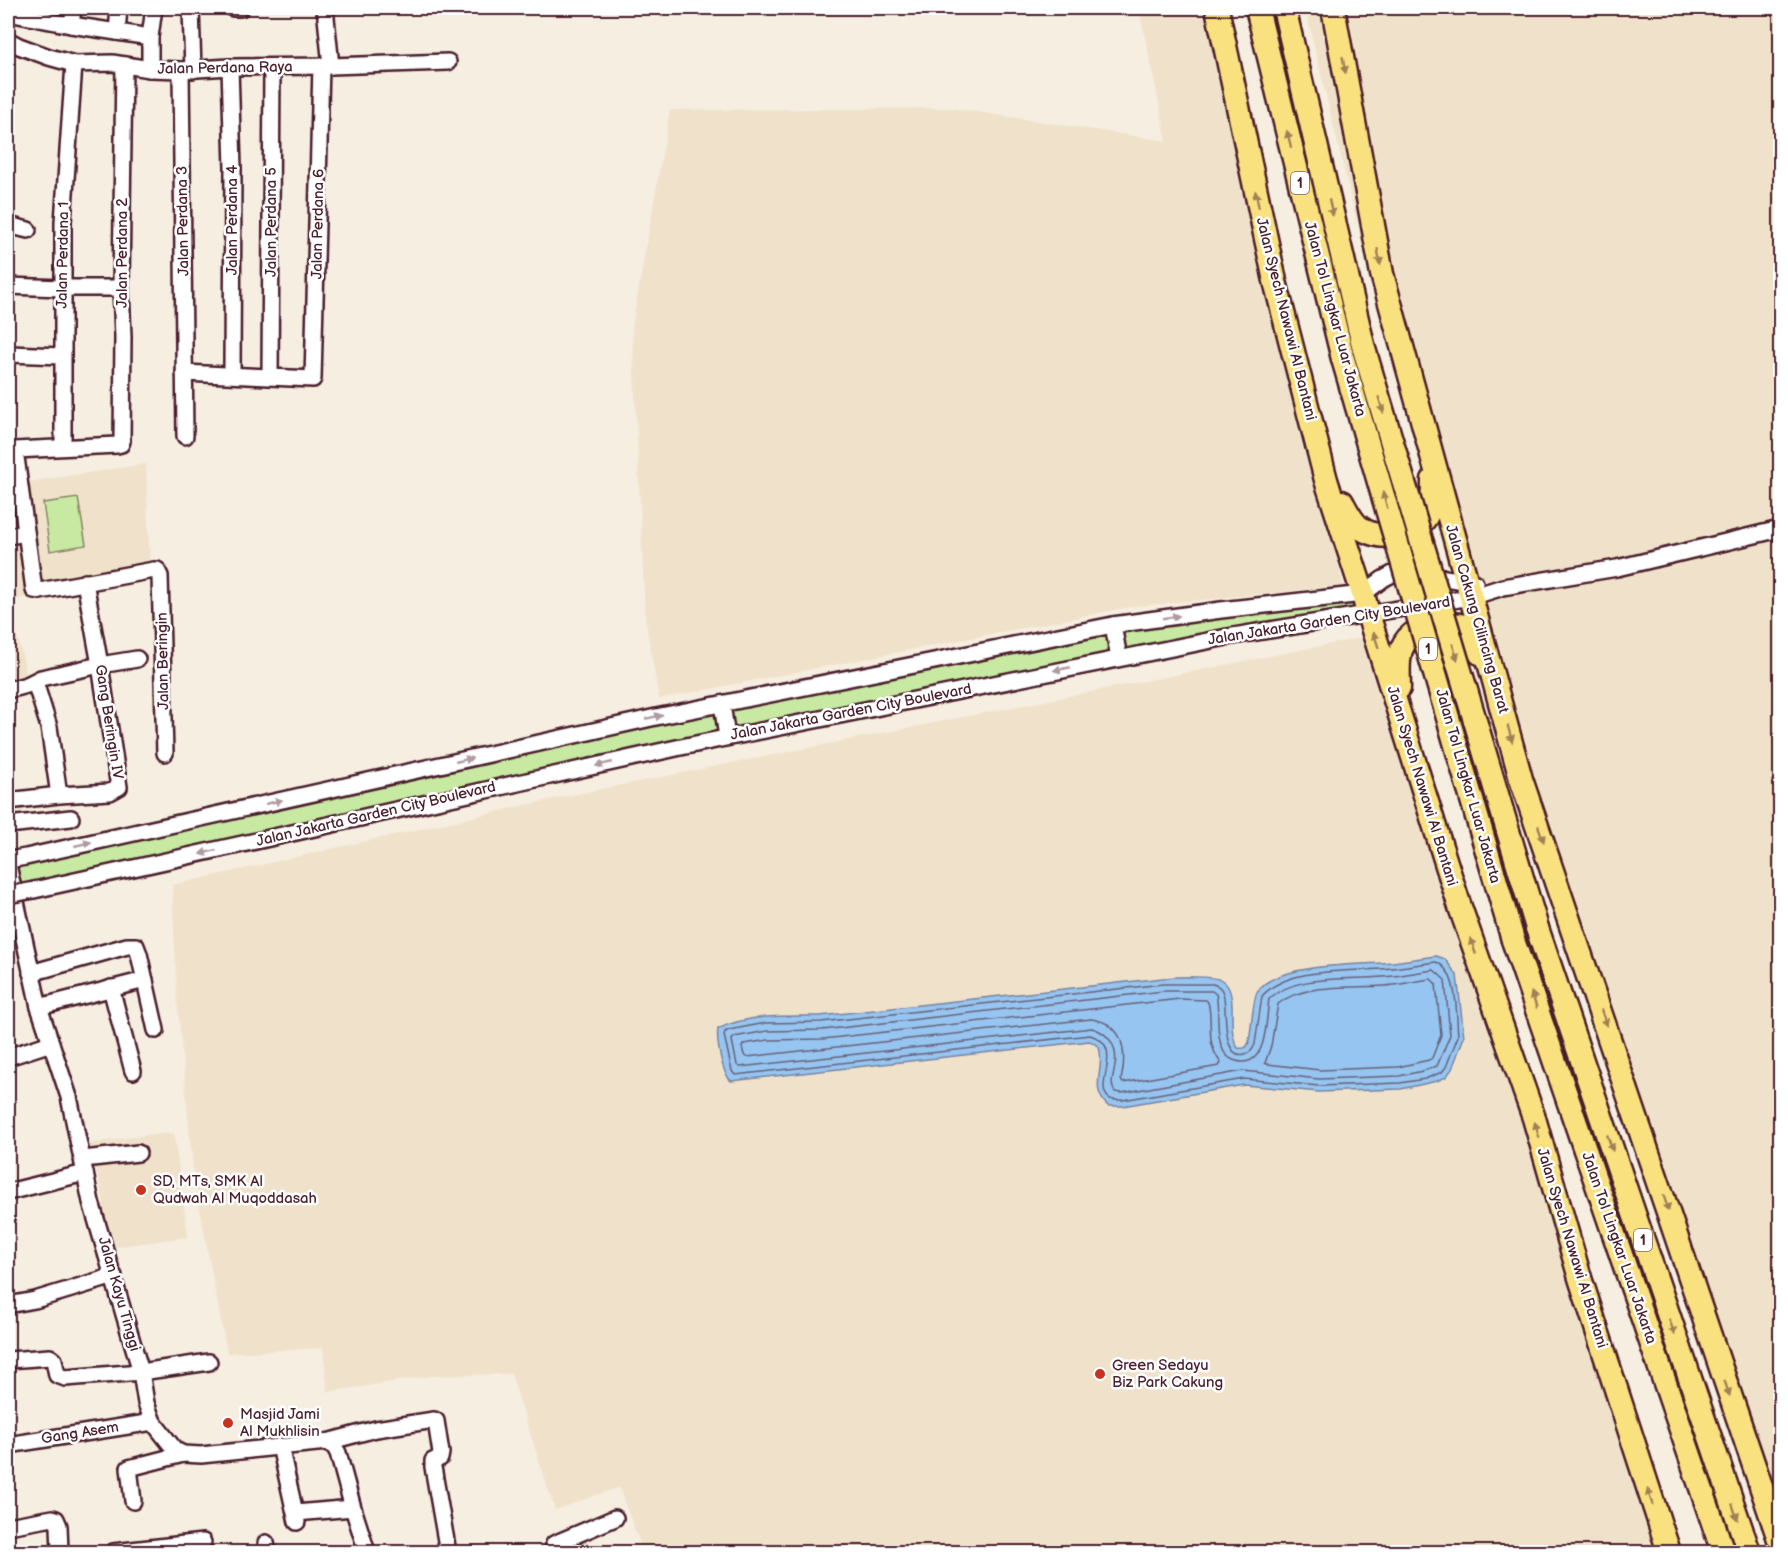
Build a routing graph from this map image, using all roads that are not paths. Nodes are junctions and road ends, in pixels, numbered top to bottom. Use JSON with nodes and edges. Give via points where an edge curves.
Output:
{"nodes":[{"id":1,"x":73,"y":8,"type":"edge"},
{"id":2,"x":119,"y":8,"type":"edge"},
{"id":3,"x":154,"y":8,"type":"edge"},
{"id":4,"x":191,"y":8,"type":"edge"},
{"id":5,"x":232,"y":8,"type":"edge"},
{"id":6,"x":241,"y":8,"type":"edge"},
{"id":7,"x":325,"y":8,"type":"edge"},
{"id":8,"x":1217,"y":8,"type":"edge"},
{"id":9,"x":1257,"y":8,"type":"edge"},
{"id":10,"x":1284,"y":8,"type":"edge"},
{"id":11,"x":1333,"y":8,"type":"edge"},
{"id":12,"x":8,"y":13,"type":"edge"},
{"id":13,"x":71,"y":26,"type":"junction"},
{"id":14,"x":117,"y":32,"type":"junction"},
{"id":15,"x":150,"y":37,"type":"junction"},
{"id":16,"x":8,"y":40,"type":"edge"},
{"id":17,"x":448,"y":62,"type":"dead end"},
{"id":18,"x":74,"y":64,"type":"junction"},
{"id":19,"x":124,"y":65,"type":"junction"},
{"id":20,"x":326,"y":66,"type":"junction"},
{"id":21,"x":230,"y":67,"type":"junction"},
{"id":22,"x":272,"y":67,"type":"junction"},
{"id":23,"x":150,"y":69,"type":"junction"},
{"id":24,"x":187,"y":70,"type":"junction"},
{"id":25,"x":8,"y":225,"type":"edge"},
{"id":26,"x":28,"y":230,"type":"dead end"},
{"id":27,"x":8,"y":286,"type":"edge"},
{"id":28,"x":62,"y":288,"type":"junction"},
{"id":29,"x":121,"y":288,"type":"junction"},
{"id":30,"x":9,"y":354,"type":"dead end"},
{"id":31,"x":62,"y":356,"type":"junction"},
{"id":32,"x":184,"y":373,"type":"junction"},
{"id":33,"x":232,"y":374,"type":"junction"},
{"id":34,"x":270,"y":377,"type":"junction"},
{"id":35,"x":185,"y":436,"type":"dead end"},
{"id":36,"x":63,"y":447,"type":"junction"},
{"id":37,"x":11,"y":451,"type":"edge"},
{"id":38,"x":1433,"y":460,"type":"junction"},
{"id":39,"x":1326,"y":480,"type":"junction"},
{"id":40,"x":14,"y":496,"type":"edge"},
{"id":41,"x":1780,"y":530,"type":"edge"},
{"id":42,"x":26,"y":533,"type":"junction"},
{"id":43,"x":8,"y":536,"type":"edge"},
{"id":44,"x":85,"y":582,"type":"junction"},
{"id":45,"x":1469,"y":589,"type":"junction"},
{"id":46,"x":1366,"y":604,"type":"junction"},
{"id":47,"x":1113,"y":625,"type":"junction"},
{"id":48,"x":1119,"y":658,"type":"junction"},
{"id":49,"x":137,"y":659,"type":"dead end"},
{"id":50,"x":100,"y":665,"type":"junction"},
{"id":51,"x":35,"y":682,"type":"junction"},
{"id":52,"x":8,"y":690,"type":"edge"},
{"id":53,"x":1498,"y":690,"type":"junction"},
{"id":54,"x":722,"y":704,"type":"junction"},
{"id":55,"x":1401,"y":720,"type":"junction"},
{"id":56,"x":727,"y":737,"type":"junction"},
{"id":57,"x":165,"y":753,"type":"dead end"},
{"id":58,"x":59,"y":795,"type":"junction"},
{"id":59,"x":8,"y":801,"type":"edge"},
{"id":60,"x":71,"y":818,"type":"dead end"},
{"id":61,"x":8,"y":825,"type":"edge"},
{"id":62,"x":8,"y":860,"type":"edge"},
{"id":63,"x":8,"y":866,"type":"edge"},
{"id":64,"x":8,"y":895,"type":"edge"},
{"id":65,"x":31,"y":973,"type":"junction"},
{"id":66,"x":144,"y":980,"type":"junction"},
{"id":67,"x":111,"y":988,"type":"junction"},
{"id":68,"x":39,"y":1007,"type":"junction"},
{"id":69,"x":156,"y":1030,"type":"dead end"},
{"id":70,"x":51,"y":1043,"type":"junction"},
{"id":71,"x":8,"y":1057,"type":"edge"},
{"id":72,"x":133,"y":1071,"type":"dead end"},
{"id":73,"x":138,"y":1153,"type":"dead end"},
{"id":74,"x":84,"y":1166,"type":"junction"},
{"id":75,"x":8,"y":1192,"type":"edge"},
{"id":76,"x":114,"y":1276,"type":"junction"},
{"id":77,"x":8,"y":1305,"type":"edge"},
{"id":78,"x":8,"y":1360,"type":"edge"},
{"id":79,"x":209,"y":1362,"type":"dead end"},
{"id":80,"x":141,"y":1372,"type":"junction"},
{"id":81,"x":153,"y":1422,"type":"junction"},
{"id":82,"x":327,"y":1442,"type":"junction"},
{"id":83,"x":8,"y":1445,"type":"edge"},
{"id":84,"x":280,"y":1446,"type":"junction"},
{"id":85,"x":183,"y":1454,"type":"junction"},
{"id":86,"x":133,"y":1501,"type":"dead end"},
{"id":87,"x":353,"y":1508,"type":"junction"},
{"id":88,"x":615,"y":1518,"type":"dead end"},
{"id":89,"x":8,"y":1526,"type":"edge"},
{"id":90,"x":203,"y":1542,"type":"dead end"},
{"id":91,"x":1780,"y":1542,"type":"edge"},
{"id":92,"x":143,"y":1551,"type":"edge"},
{"id":93,"x":60,"y":1552,"type":"edge"},
{"id":94,"x":113,"y":1552,"type":"edge"},
{"id":95,"x":367,"y":1552,"type":"edge"},
{"id":96,"x":448,"y":1552,"type":"edge"},
{"id":97,"x":554,"y":1552,"type":"edge"},
{"id":98,"x":1669,"y":1552,"type":"edge"},
{"id":99,"x":1723,"y":1552,"type":"edge"},
{"id":100,"x":1749,"y":1552,"type":"edge"}],
"edges":[{"from":1,"to":13,"type":"street"},
{"from":2,"to":14,"type":"street"},
{"from":3,"to":15,"type":"street"},
{"from":4,"to":24,"type":"street","name":"Jalan Perdana 3"},
{"from":5,"to":6,"type":"street"},
{"from":7,"to":20,"type":"street","name":"Jalan Perdana 6"},
{"from":39,"to":8,"type":"highway","name":"Jalan Syech Nawawi Al Bantani","one_way":true,"via":[[1275,281]]},
{"from":99,"to":9,"type":"highway","name":"Jalan Tol Lingkar Luar Jakarta","number":"1","one_way":true,"bridge":true,"via":[[1513,940],[1343,359]]},
{"from":10,"to":100,"type":"highway","name":"Jalan Tol Lingkar Luar Jakarta","number":"1","one_way":true,"bridge":true,"via":[[1364,349],[1537,928]]},
{"from":11,"to":38,"type":"highway","one_way":true,"via":[[1382,274]]},
{"from":12,"to":13,"type":"street"},
{"from":13,"to":14,"type":"street"},
{"from":14,"to":15,"type":"street"},
{"from":15,"to":23,"type":"street"},
{"from":16,"to":18,"type":"street","name":"Jalan Perdana Raya"},
{"from":17,"to":20,"type":"street","name":"Jalan Perdana Raya"},
{"from":18,"to":19,"type":"street","name":"Jalan Perdana Raya"},
{"from":18,"to":28,"type":"street","name":"Jalan Perdana 1"},
{"from":19,"to":23,"type":"street","name":"Jalan Perdana Raya"},
{"from":19,"to":29,"type":"street","name":"Jalan Perdana 2"},
{"from":20,"to":22,"type":"street","name":"Jalan Perdana Raya"},
{"from":20,"to":34,"type":"street","name":"Jalan Perdana 6","via":[[314,378]]},
{"from":21,"to":22,"type":"street","name":"Jalan Perdana Raya"},
{"from":21,"to":24,"type":"street","name":"Jalan Perdana Raya"},
{"from":21,"to":33,"type":"street","name":"Jalan Perdana 4"},
{"from":22,"to":34,"type":"street","name":"Jalan Perdana 5"},
{"from":23,"to":24,"type":"street","name":"Jalan Perdana Raya"},
{"from":24,"to":32,"type":"street","name":"Jalan Perdana 3"},
{"from":25,"to":26,"type":"street"},
{"from":27,"to":28,"type":"street"},
{"from":28,"to":29,"type":"street"},
{"from":28,"to":31,"type":"street","name":"Jalan Perdana 1"},
{"from":29,"to":36,"type":"street","name":"Jalan Perdana 2","via":[[121,444]]},
{"from":30,"to":31,"type":"street"},
{"from":31,"to":36,"type":"street","name":"Jalan Perdana 1"},
{"from":32,"to":33,"type":"street"},
{"from":32,"to":35,"type":"street","name":"Jalan Perdana 3"},
{"from":33,"to":34,"type":"street"},
{"from":36,"to":37,"type":"street"},
{"from":37,"to":40,"type":"street"},
{"from":38,"to":39,"type":"highway","via":[[1433,496],[1426,518],[1417,527],[1389,536],[1371,533],[1357,525]]},
{"from":38,"to":45,"type":"highway","name":"Jalan Cakung Cilincing Barat"},
{"from":39,"to":46,"type":"highway","name":"Jalan Syech Nawawi Al Bantani"},
{"from":40,"to":42,"type":"street"},
{"from":41,"to":45,"type":"street","name":"Jalan Jakarta Garden City Boulevard","via":[[1617,568],[1508,587]]},
{"from":42,"to":43,"type":"street"},
{"from":42,"to":44,"type":"street","via":[[34,590]]},
{"from":44,"to":50,"type":"street","name":"Gang Beringin IV"},
{"from":44,"to":57,"type":"street","name":"Jalan Beringin","via":[[157,570],[160,576]]},
{"from":45,"to":46,"type":"street","name":"Jalan Jakarta Garden City Boulevard"},
{"from":45,"to":46,"type":"street","name":"Jalan Jakarta Garden City Boulevard","via":[[1427,572],[1398,571],[1383,579]]},
{"from":45,"to":53,"type":"highway","name":"Jalan Cakung Cilincing Barat"},
{"from":47,"to":46,"type":"street","name":"Jalan Jakarta Garden City Boulevard","one_way":true,"via":[[1233,609]]},
{"from":46,"to":48,"type":"street","name":"Jalan Jakarta Garden City Boulevard"},
{"from":55,"to":46,"type":"highway","name":"Jalan Syech Nawawi Al Bantani","one_way":true},
{"from":47,"to":48,"type":"street"},
{"from":47,"to":54,"type":"street","name":"Jalan Jakarta Garden City Boulevard"},
{"from":48,"to":56,"type":"street","name":"Jalan Jakarta Garden City Boulevard","one_way":true},
{"from":49,"to":50,"type":"street"},
{"from":50,"to":51,"type":"street"},
{"from":50,"to":58,"type":"street","name":"Gang Beringin IV","via":[[118,788],[110,792]]},
{"from":51,"to":52,"type":"street"},
{"from":51,"to":58,"type":"street","via":[[49,727]]},
{"from":53,"to":55,"type":"highway","via":[[1466,628],[1456,624],[1425,627],[1407,640],[1401,651]]},
{"from":53,"to":91,"type":"highway","name":"Jalan Cakung Cilincing Barat","one_way":true,"via":[[1521,778]]},
{"from":54,"to":56,"type":"street"},
{"from":62,"to":54,"type":"street","name":"Jalan Jakarta Garden City Boulevard","one_way":true},
{"from":98,"to":55,"type":"highway","name":"Jalan Syech Nawawi Al Bantani","one_way":true,"via":[[1580,1278],[1534,1118],[1460,907]]},
{"from":56,"to":64,"type":"street","name":"Jalan Jakarta Garden City Boulevard","one_way":true,"bridge":true},
{"from":58,"to":59,"type":"street","name":"Gang Beringin IV"},
{"from":60,"to":61,"type":"street"},
{"from":63,"to":65,"type":"street","name":"Jalan Kayu Tinggi"},
{"from":65,"to":66,"type":"street","via":[[133,946],[138,949]]},
{"from":65,"to":68,"type":"street","name":"Jalan Kayu Tinggi"},
{"from":66,"to":67,"type":"street"},
{"from":66,"to":69,"type":"street"},
{"from":67,"to":68,"type":"street"},
{"from":67,"to":72,"type":"street"},
{"from":68,"to":70,"type":"street","name":"Jalan Kayu Tinggi"},
{"from":70,"to":71,"type":"street"},
{"from":70,"to":74,"type":"street","name":"Jalan Kayu Tinggi","via":[[69,1097]]},
{"from":73,"to":74,"type":"street"},
{"from":74,"to":75,"type":"street"},
{"from":74,"to":76,"type":"street","name":"Jalan Kayu Tinggi"},
{"from":76,"to":77,"type":"street"},
{"from":76,"to":80,"type":"street","name":"Jalan Kayu Tinggi"},
{"from":78,"to":80,"type":"street","via":[[50,1358],[57,1375],[65,1378]]},
{"from":79,"to":80,"type":"street"},
{"from":80,"to":81,"type":"street","name":"Jalan Kayu Tinggi"},
{"from":81,"to":83,"type":"street","name":"Gang Asem"},
{"from":81,"to":85,"type":"street","name":"Jalan Kayu Tinggi","via":[[169,1445]]},
{"from":82,"to":84,"type":"street"},
{"from":82,"to":87,"type":"street","via":[[338,1453]]},
{"from":82,"to":96,"type":"street","via":[[434,1420],[441,1454],[432,1467]]},
{"from":84,"to":85,"type":"street"},
{"from":84,"to":87,"type":"street","via":[[296,1518]]},
{"from":85,"to":86,"type":"street","via":[[129,1468]]},
{"from":87,"to":95,"type":"street"},
{"from":88,"to":97,"type":"street","via":[[554,1544]]},
{"from":89,"to":93,"type":"street","via":[[56,1519]]},
{"from":90,"to":92,"type":"street"},
{"from":92,"to":94,"type":"street"}]}
